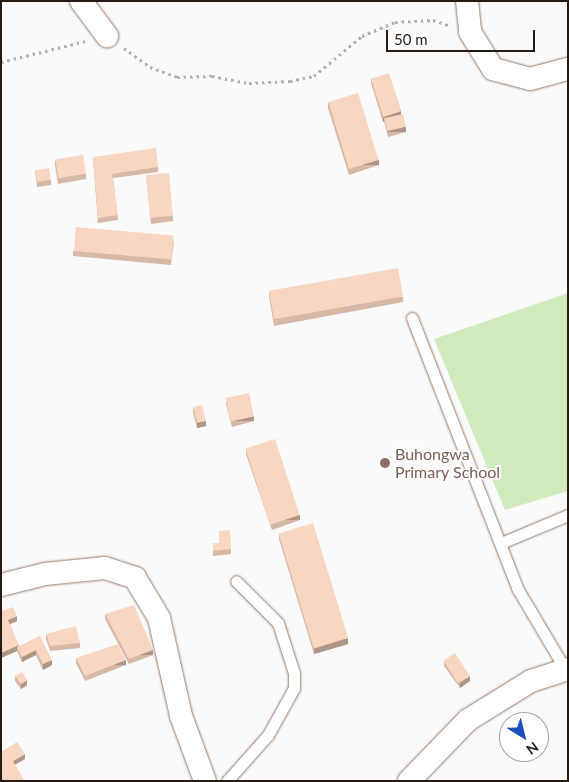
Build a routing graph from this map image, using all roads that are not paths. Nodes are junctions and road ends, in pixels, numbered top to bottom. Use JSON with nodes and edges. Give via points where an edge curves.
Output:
{"nodes":[{"id":1,"x":81,"y":1,"type":"edge"},
{"id":2,"x":467,"y":1,"type":"edge"},
{"id":3,"x":108,"y":36,"type":"road end"},
{"id":4,"x":568,"y":69,"type":"edge"},
{"id":5,"x":412,"y":318,"type":"dead end"},
{"id":6,"x":568,"y":515,"type":"edge"},
{"id":7,"x":501,"y":543,"type":"junction"},
{"id":8,"x":236,"y":581,"type":"dead end"},
{"id":9,"x":1,"y":585,"type":"edge"},
{"id":10,"x":567,"y":669,"type":"edge"},
{"id":11,"x":205,"y":781,"type":"edge"},
{"id":12,"x":227,"y":781,"type":"edge"},
{"id":13,"x":409,"y":781,"type":"edge"}],
"edges":[{"from":1,"to":3,"type":"street"},
{"from":2,"to":4,"type":"street","via":[[470,32],[493,69],[507,76],[530,79]]},
{"from":5,"to":7,"type":"lane"},
{"from":6,"to":7,"type":"lane"},
{"from":7,"to":10,"type":"lane","via":[[517,588]]},
{"from":8,"to":12,"type":"lane","via":[[278,623],[294,673],[294,688],[268,735]]},
{"from":9,"to":11,"type":"street","via":[[45,574],[105,568],[135,578],[159,618],[180,716]]},
{"from":10,"to":13,"type":"street","via":[[530,681],[468,720]]}]}
